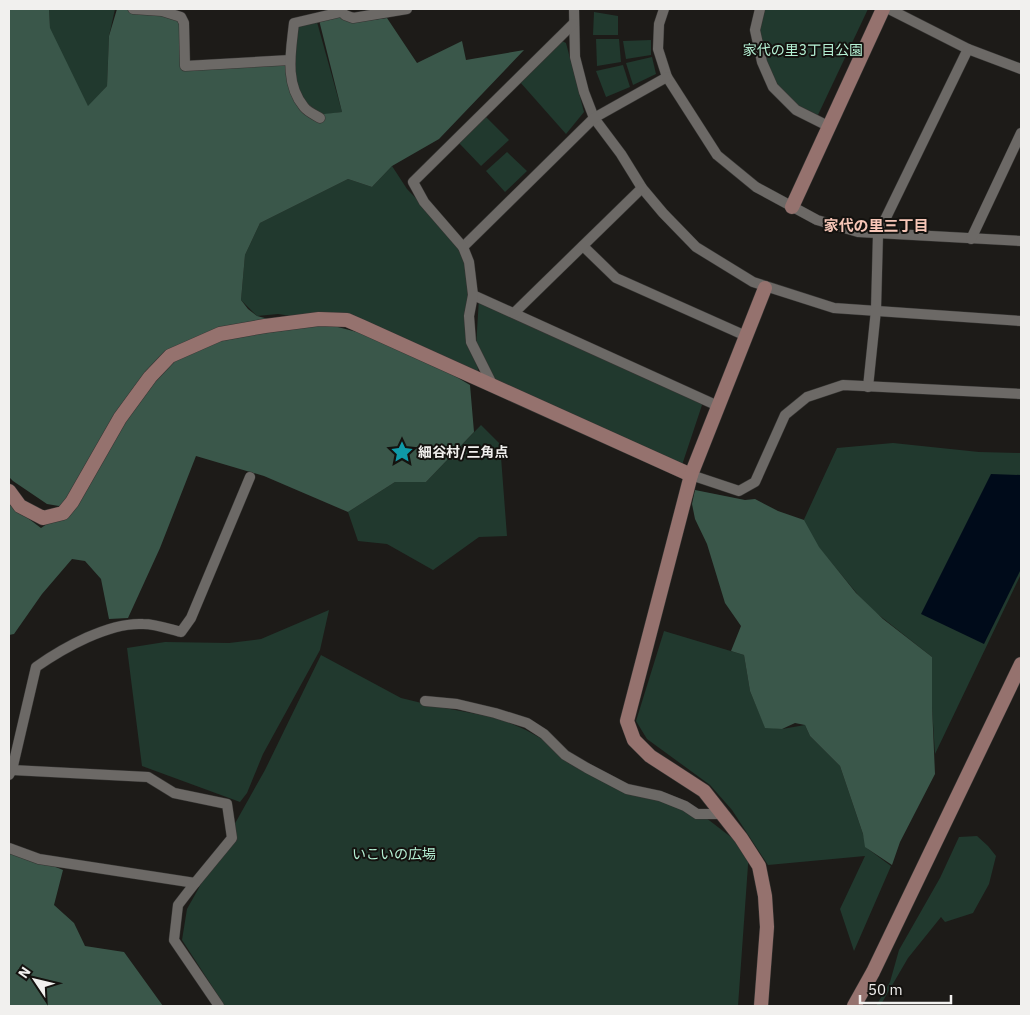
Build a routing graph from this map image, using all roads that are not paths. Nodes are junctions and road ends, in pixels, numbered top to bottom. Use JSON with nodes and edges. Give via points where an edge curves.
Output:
{"nodes":[{"id":1,"x":133,"y":9,"type":"edge"},
{"id":2,"x":407,"y":9,"type":"edge"},
{"id":3,"x":574,"y":9,"type":"edge"},
{"id":4,"x":664,"y":9,"type":"edge"},
{"id":5,"x":760,"y":9,"type":"edge"},
{"id":6,"x":884,"y":9,"type":"edge"},
{"id":7,"x":889,"y":9,"type":"edge"},
{"id":8,"x":340,"y":10,"type":"edge"},
{"id":9,"x":573,"y":24,"type":"junction"},
{"id":10,"x":968,"y":49,"type":"junction"},
{"id":11,"x":290,"y":60,"type":"junction"},
{"id":12,"x":1021,"y":68,"type":"edge"},
{"id":13,"x":667,"y":77,"type":"junction"},
{"id":14,"x":320,"y":118,"type":"dead end"},
{"id":15,"x":594,"y":118,"type":"junction"},
{"id":16,"x":828,"y":126,"type":"junction"},
{"id":17,"x":1021,"y":133,"type":"edge"},
{"id":18,"x":642,"y":188,"type":"junction"},
{"id":19,"x":792,"y":207,"type":"junction"},
{"id":20,"x":878,"y":234,"type":"junction"},
{"id":21,"x":971,"y":238,"type":"junction"},
{"id":22,"x":1021,"y":241,"type":"edge"},
{"id":23,"x":463,"y":246,"type":"junction"},
{"id":24,"x":583,"y":246,"type":"junction"},
{"id":25,"x":765,"y":288,"type":"junction"},
{"id":26,"x":473,"y":296,"type":"junction"},
{"id":27,"x":876,"y":310,"type":"junction"},
{"id":28,"x":514,"y":313,"type":"junction"},
{"id":29,"x":1021,"y":321,"type":"edge"},
{"id":30,"x":746,"y":336,"type":"junction"},
{"id":31,"x":493,"y":386,"type":"junction"},
{"id":32,"x":868,"y":387,"type":"junction"},
{"id":33,"x":1021,"y":394,"type":"edge"},
{"id":34,"x":718,"y":406,"type":"junction"},
{"id":35,"x":691,"y":475,"type":"junction"},
{"id":36,"x":250,"y":477,"type":"dead end"},
{"id":37,"x":9,"y":492,"type":"edge"},
{"id":38,"x":1021,"y":664,"type":"edge"},
{"id":39,"x":425,"y":701,"type":"dead end"},
{"id":40,"x":11,"y":772,"type":"edge"},
{"id":41,"x":722,"y":814,"type":"junction"},
{"id":42,"x":9,"y":848,"type":"edge"},
{"id":43,"x":196,"y":883,"type":"junction"},
{"id":44,"x":219,"y":1006,"type":"edge"},
{"id":45,"x":761,"y":1006,"type":"edge"},
{"id":46,"x":854,"y":1006,"type":"edge"}],
"edges":[{"from":1,"to":11,"type":"street","via":[[162,11],[181,17],[184,23],[185,66]]},
{"from":2,"to":8,"type":"street","via":[[353,18]]},
{"from":3,"to":9,"type":"street"},
{"from":4,"to":13,"type":"street","via":[[659,24],[658,48]]},
{"from":5,"to":16,"type":"street","via":[[755,30],[762,62],[773,87],[796,110]]},
{"from":6,"to":16,"type":"street"},
{"from":7,"to":10,"type":"street"},
{"from":8,"to":11,"type":"street","via":[[294,24]]},
{"from":9,"to":15,"type":"street","via":[[575,57]]},
{"from":9,"to":23,"type":"street","via":[[413,182],[424,202]]},
{"from":10,"to":12,"type":"street"},
{"from":10,"to":20,"type":"street"},
{"from":11,"to":14,"type":"street","via":[[297,96],[305,108]]},
{"from":13,"to":15,"type":"street"},
{"from":13,"to":19,"type":"street","via":[[717,155],[756,188]]},
{"from":15,"to":18,"type":"street"},
{"from":15,"to":23,"type":"street"},
{"from":16,"to":19,"type":"street"},
{"from":17,"to":21,"type":"street"},
{"from":18,"to":24,"type":"street"},
{"from":18,"to":25,"type":"street","via":[[696,247]]},
{"from":19,"to":20,"type":"street","via":[[817,220],[858,232]]},
{"from":20,"to":21,"type":"street"},
{"from":20,"to":27,"type":"street"},
{"from":21,"to":22,"type":"street"},
{"from":23,"to":26,"type":"street","via":[[469,262]]},
{"from":24,"to":28,"type":"street"},
{"from":24,"to":30,"type":"street","via":[[616,278]]},
{"from":25,"to":27,"type":"street","via":[[834,308]]},
{"from":25,"to":30,"type":"street"},
{"from":26,"to":28,"type":"street"},
{"from":26,"to":31,"type":"street","via":[[469,316],[471,342]]},
{"from":27,"to":29,"type":"street"},
{"from":27,"to":32,"type":"street"},
{"from":28,"to":34,"type":"street"},
{"from":30,"to":34,"type":"street"},
{"from":31,"to":35,"type":"street"},
{"from":31,"to":37,"type":"street","via":[[347,320],[319,319],[220,334],[170,356],[150,377],[120,418],[63,513],[42,518],[20,506]]},
{"from":32,"to":33,"type":"street"},
{"from":32,"to":35,"type":"street","via":[[843,385],[807,397],[785,415],[755,482],[739,491]]},
{"from":34,"to":35,"type":"street"},
{"from":35,"to":41,"type":"street","via":[[627,721],[634,740],[650,756],[704,791]]},
{"from":36,"to":40,"type":"street","via":[[191,618],[181,632],[143,624],[118,626],[65,647],[36,667]]},
{"from":38,"to":46,"type":"street"},
{"from":39,"to":41,"type":"street","via":[[457,704],[527,723],[565,754],[627,788],[660,796],[697,814]]},
{"from":40,"to":43,"type":"street","via":[[148,777],[174,793],[227,804],[232,838]]},
{"from":41,"to":45,"type":"street","via":[[741,838],[761,873],[767,927]]},
{"from":42,"to":43,"type":"street","via":[[39,859]]},
{"from":43,"to":44,"type":"street","via":[[178,904],[174,940]]}]}
